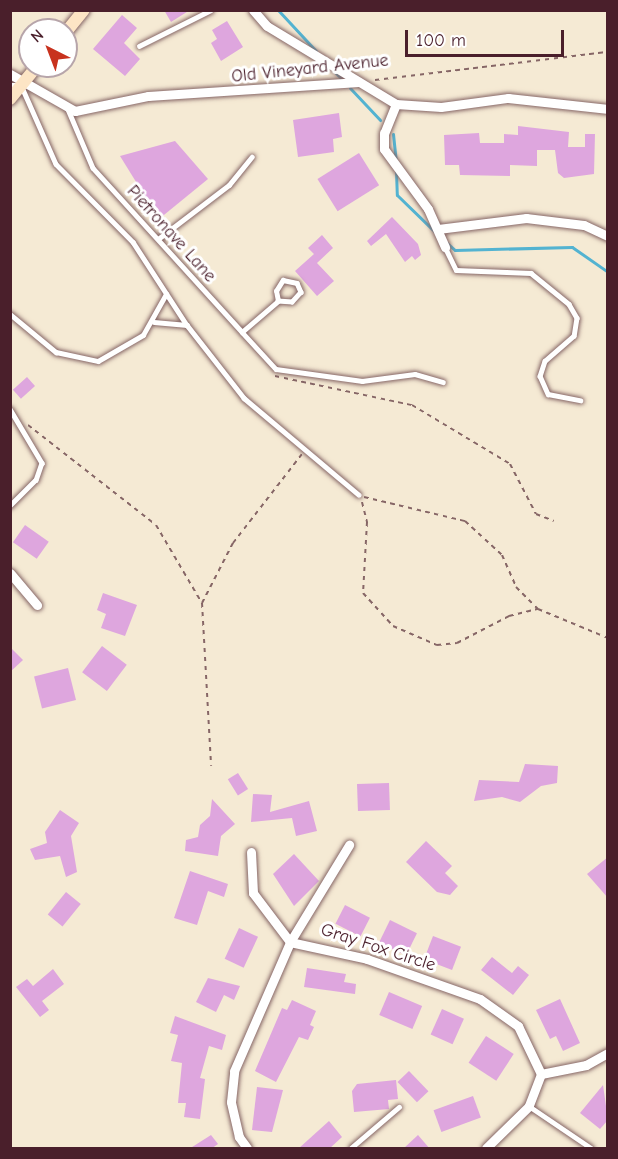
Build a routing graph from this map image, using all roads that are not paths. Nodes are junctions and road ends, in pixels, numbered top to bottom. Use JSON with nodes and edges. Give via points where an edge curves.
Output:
{"nodes":[{"id":1,"x":211,"y":10,"type":"edge"},
{"id":2,"x":253,"y":10,"type":"edge"},
{"id":3,"x":139,"y":46,"type":"dead end"},
{"id":4,"x":10,"y":75,"type":"edge"},
{"id":5,"x":359,"y":82,"type":"junction"},
{"id":6,"x":16,"y":85,"type":"edge"},
{"id":7,"x":10,"y":99,"type":"edge"},
{"id":8,"x":396,"y":104,"type":"junction"},
{"id":9,"x":67,"y":107,"type":"junction"},
{"id":10,"x":608,"y":109,"type":"edge"},
{"id":11,"x":252,"y":158,"type":"dead end"},
{"id":12,"x":438,"y":229,"type":"junction"},
{"id":13,"x":608,"y":237,"type":"edge"},
{"id":14,"x":158,"y":239,"type":"junction"},
{"id":15,"x":445,"y":247,"type":"joint"},
{"id":16,"x":166,"y":294,"type":"junction"},
{"id":17,"x":278,"y":301,"type":"junction"},
{"id":18,"x":10,"y":314,"type":"edge"},
{"id":19,"x":154,"y":322,"type":"junction"},
{"id":20,"x":187,"y":325,"type":"junction"},
{"id":21,"x":242,"y":332,"type":"junction"},
{"id":22,"x":443,"y":382,"type":"dead end"},
{"id":23,"x":580,"y":400,"type":"dead end"},
{"id":24,"x":10,"y":409,"type":"edge"},
{"id":25,"x":359,"y":495,"type":"road end"},
{"id":26,"x":10,"y":506,"type":"edge"},
{"id":27,"x":10,"y":573,"type":"edge"},
{"id":28,"x":37,"y":605,"type":"dead end"},
{"id":29,"x":349,"y":845,"type":"dead end"},
{"id":30,"x":251,"y":852,"type":"dead end"},
{"id":31,"x":290,"y":942,"type":"junction"},
{"id":32,"x":608,"y":1053,"type":"edge"},
{"id":33,"x":541,"y":1074,"type":"junction"},
{"id":34,"x":529,"y":1106,"type":"junction"},
{"id":35,"x":399,"y":1107,"type":"dead end"},
{"id":36,"x":247,"y":1149,"type":"edge"},
{"id":37,"x":351,"y":1149,"type":"edge"},
{"id":38,"x":486,"y":1149,"type":"edge"},
{"id":39,"x":591,"y":1149,"type":"edge"}],
"edges":[{"from":1,"to":3,"type":"lane"},
{"from":2,"to":5,"type":"street","via":[[267,26]]},
{"from":4,"to":6,"type":"street","name":"Old Vineyard Avenue"},
{"from":5,"to":8,"type":"street"},
{"from":5,"to":9,"type":"street","name":"Old Vineyard Avenue","via":[[148,96],[75,111]]},
{"from":6,"to":7,"type":"street"},
{"from":6,"to":9,"type":"street","name":"Old Vineyard Avenue"},
{"from":6,"to":16,"type":"lane","via":[[56,164],[133,242]]},
{"from":8,"to":10,"type":"street","via":[[441,107],[508,98]]},
{"from":8,"to":12,"type":"street","via":[[384,133],[384,149]]},
{"from":9,"to":14,"type":"lane","name":"Pietronave Lane","via":[[93,168]]},
{"from":11,"to":14,"type":"lane","via":[[229,185]]},
{"from":12,"to":13,"type":"street","via":[[526,218],[584,225]]},
{"from":12,"to":15,"type":"street"},
{"from":14,"to":21,"type":"lane","name":"Pietronave Lane"},
{"from":15,"to":23,"type":"lane","via":[[456,270],[531,273],[570,304],[577,318],[574,336],[545,361],[540,376],[548,394]]},
{"from":16,"to":19,"type":"lane"},
{"from":16,"to":20,"type":"lane"},
{"from":17,"to":17,"type":"lane","via":[[276,291],[283,280],[297,283],[301,292],[292,302]]},
{"from":17,"to":21,"type":"lane"},
{"from":18,"to":19,"type":"lane","via":[[56,352],[77,360],[98,361],[124,351]]},
{"from":19,"to":20,"type":"lane"},
{"from":20,"to":25,"type":"lane","via":[[244,398],[302,453]]},
{"from":21,"to":22,"type":"lane","name":"Pietronave Lane","via":[[276,369],[362,381],[415,374]]},
{"from":24,"to":26,"type":"lane","via":[[42,463],[36,480]]},
{"from":27,"to":28,"type":"street"},
{"from":29,"to":31,"type":"street"},
{"from":30,"to":31,"type":"street","via":[[253,892]]},
{"from":31,"to":33,"type":"street","name":"Gray Fox Circle","via":[[347,952],[480,999],[518,1026]]},
{"from":31,"to":36,"type":"street","via":[[234,1071],[231,1102],[238,1137]]},
{"from":32,"to":33,"type":"street","via":[[586,1065]]},
{"from":33,"to":34,"type":"street"},
{"from":34,"to":38,"type":"street"},
{"from":34,"to":39,"type":"lane"},
{"from":35,"to":37,"type":"lane"}]}
